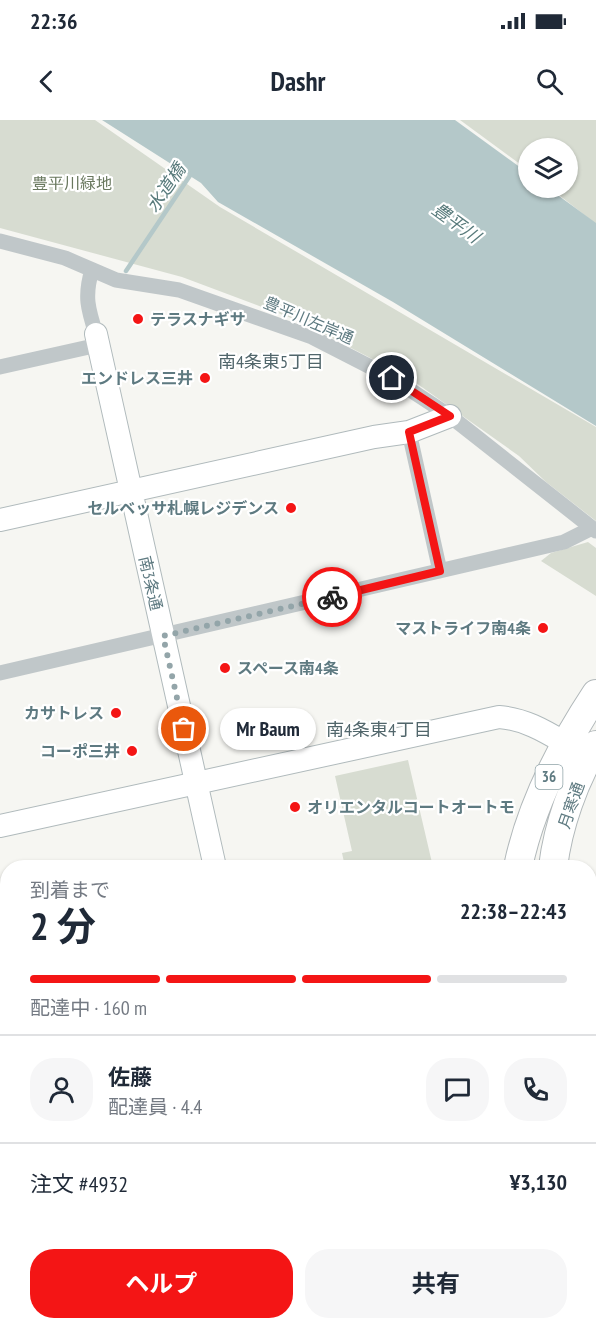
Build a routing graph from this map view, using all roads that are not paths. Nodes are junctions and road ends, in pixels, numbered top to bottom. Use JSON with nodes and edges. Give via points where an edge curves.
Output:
{"nodes":[{"id":1,"x":0,"y":241,"type":"edge"},
{"id":2,"x":92,"y":270,"type":"junction"},
{"id":3,"x":97,"y":340,"type":"junction"},
{"id":4,"x":0,"y":367,"type":"edge"},
{"id":5,"x":450,"y":416,"type":"junction"},
{"id":6,"x":409,"y":432,"type":"junction"},
{"id":7,"x":130,"y":490,"type":"junction"},
{"id":8,"x":0,"y":520,"type":"edge"},
{"id":9,"x":594,"y":530,"type":"edge"},
{"id":10,"x":440,"y":571,"type":"junction"},
{"id":11,"x":163,"y":636,"type":"junction"},
{"id":12,"x":0,"y":673,"type":"edge"},
{"id":13,"x":596,"y":694,"type":"edge"},
{"id":14,"x":565,"y":744,"type":"junction"},
{"id":15,"x":596,"y":745,"type":"edge"},
{"id":16,"x":196,"y":782,"type":"junction"},
{"id":17,"x":0,"y":826,"type":"edge"},
{"id":18,"x":213,"y":860,"type":"edge"},
{"id":19,"x":516,"y":860,"type":"edge"},
{"id":20,"x":555,"y":860,"type":"edge"}],
"edges":[{"from":1,"to":2,"type":"street","name":"豊平川左岸通","via":[[65,258]]},
{"from":2,"to":3,"type":"street","via":[[87,305]]},
{"from":2,"to":5,"type":"street","name":"豊平川左岸通","via":[[116,280],[178,290],[312,337],[392,378]]},
{"from":3,"to":4,"type":"street"},
{"from":3,"to":7,"type":"street","name":"南3条通"},
{"from":5,"to":6,"type":"street"},
{"from":5,"to":9,"type":"street","name":"豊平川左岸通"},
{"from":6,"to":7,"type":"street"},
{"from":6,"to":10,"type":"street"},
{"from":7,"to":8,"type":"street"},
{"from":7,"to":11,"type":"street","name":"南3条通"},
{"from":9,"to":10,"type":"street","via":[[564,542]]},
{"from":10,"to":11,"type":"street"},
{"from":11,"to":12,"type":"street"},
{"from":11,"to":16,"type":"street","name":"南3条通"},
{"from":13,"to":14,"type":"highway","name":"月寒通","number":"36"},
{"from":14,"to":16,"type":"street","via":[[538,727],[515,718],[499,717]]},
{"from":14,"to":19,"type":"highway","name":"月寒通","number":"36","via":[[536,803]]},
{"from":15,"to":20,"type":"highway","name":"月寒通","number":"36","via":[[567,809]]},
{"from":16,"to":17,"type":"street"},
{"from":16,"to":18,"type":"street","name":"南3条通"}]}
